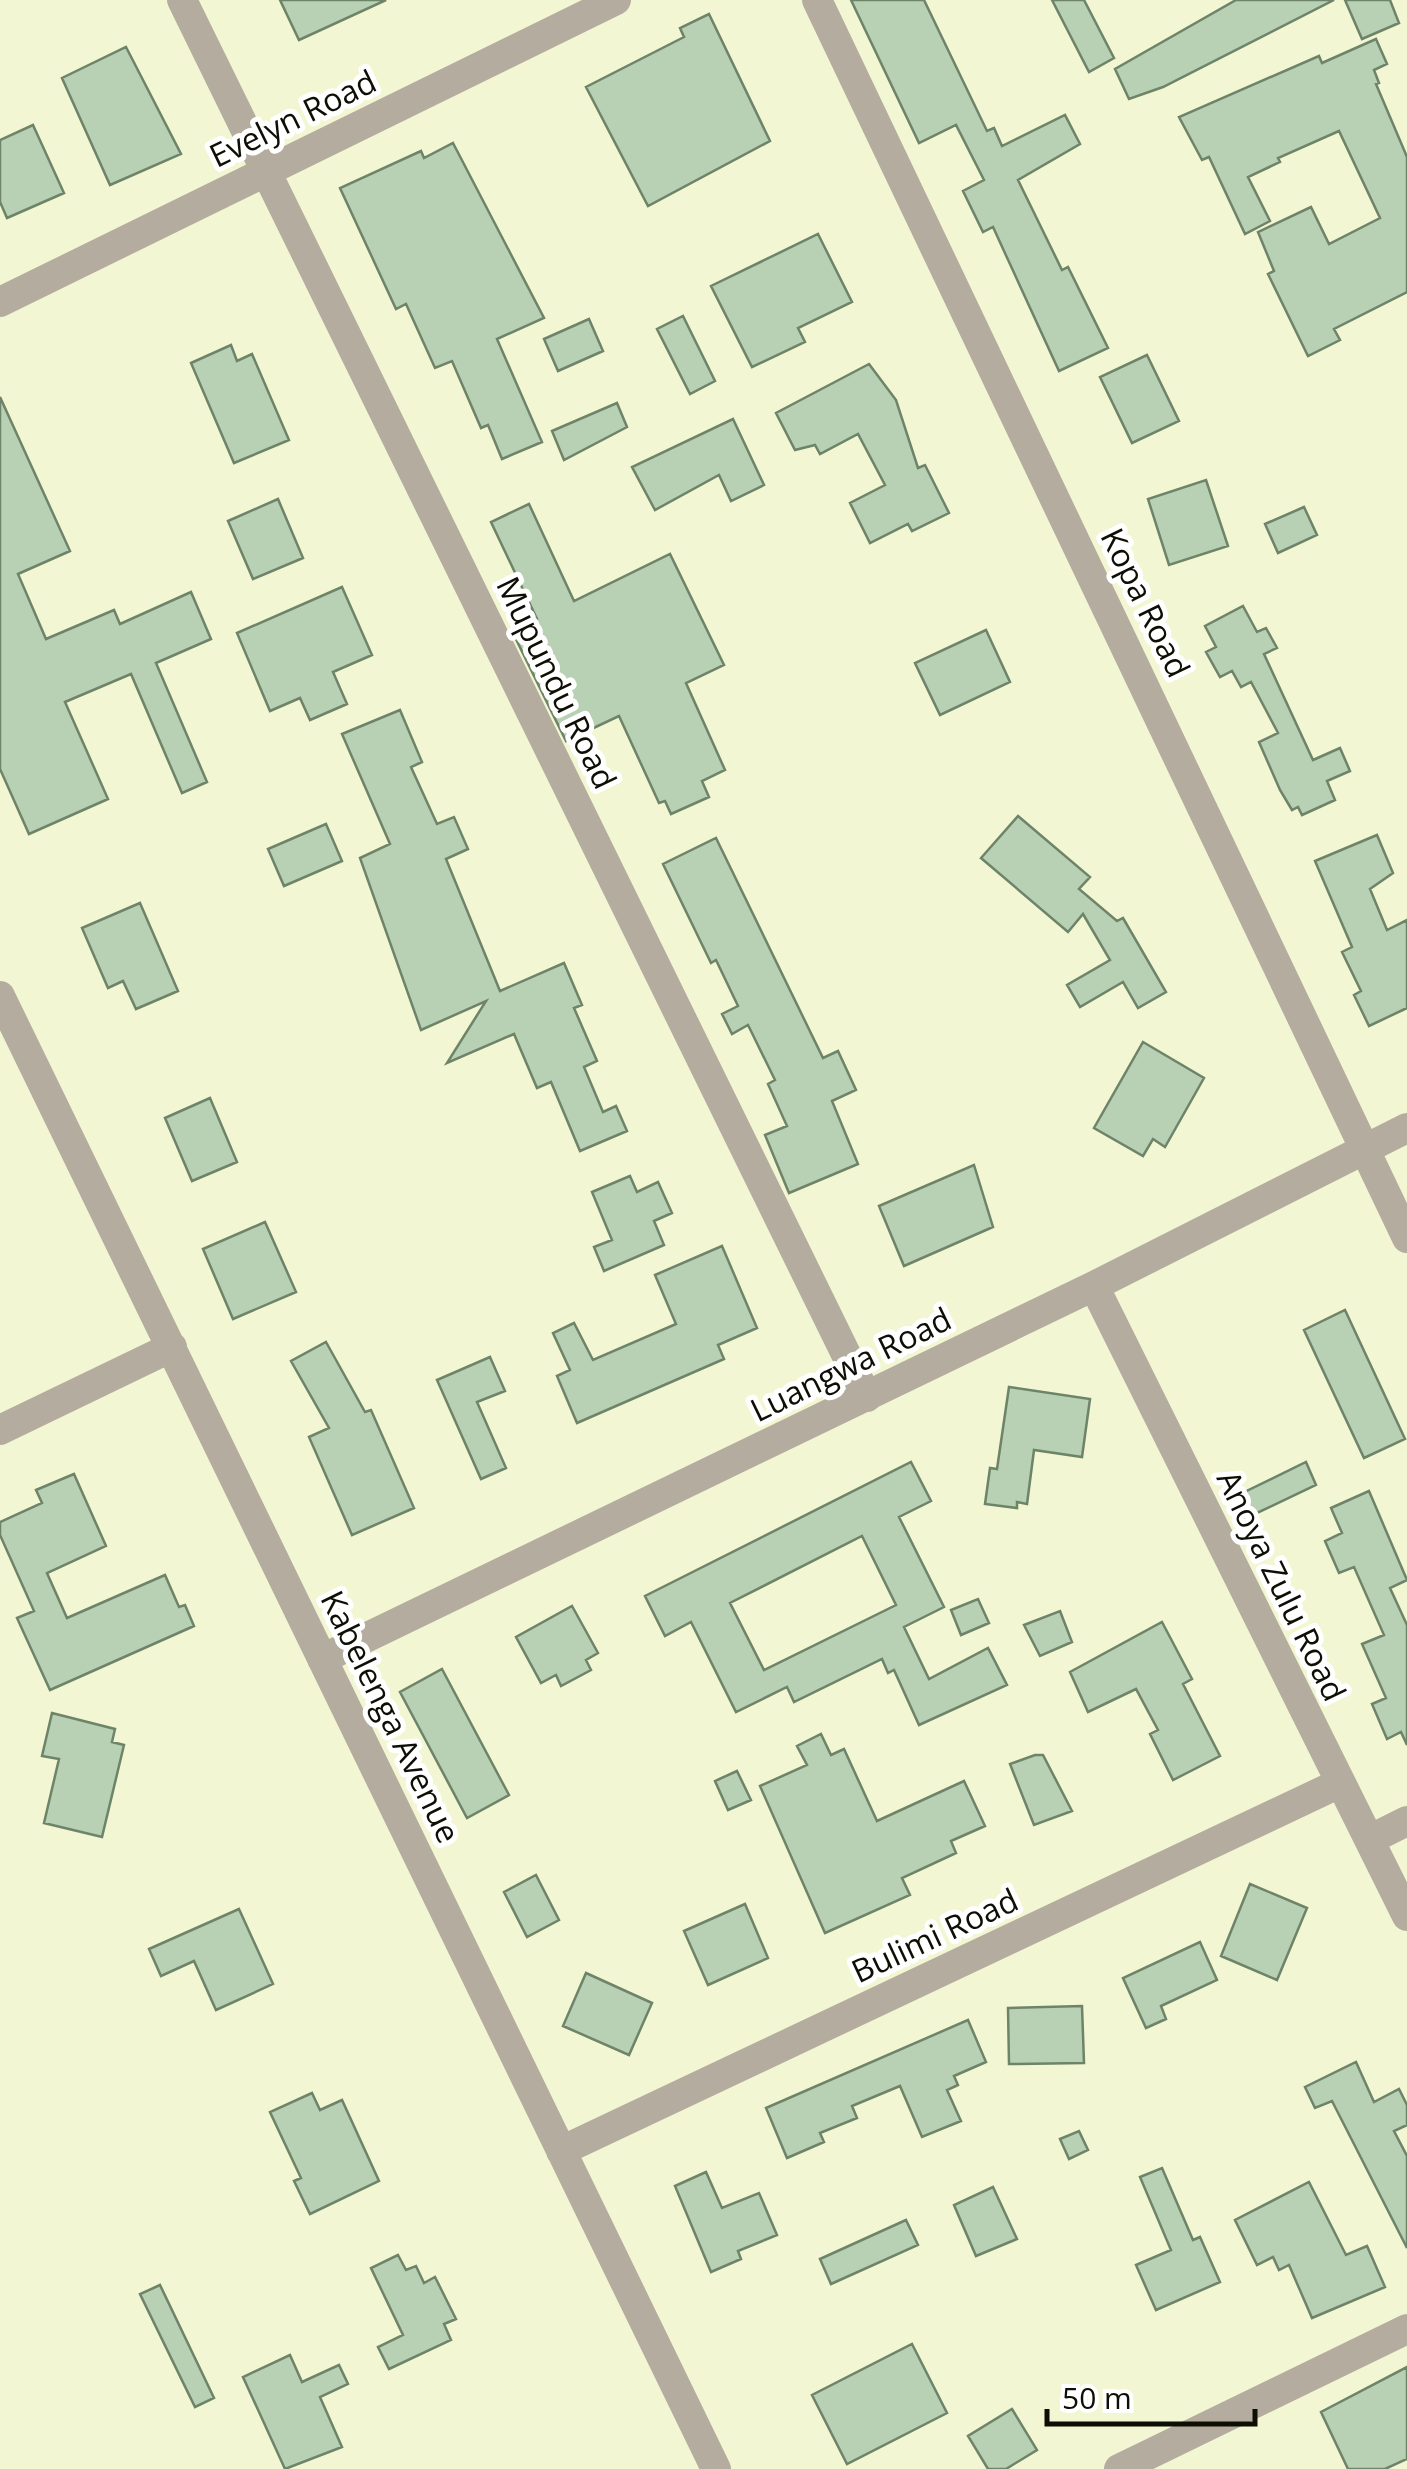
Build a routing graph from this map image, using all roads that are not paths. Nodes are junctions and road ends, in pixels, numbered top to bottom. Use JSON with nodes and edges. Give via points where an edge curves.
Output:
{"nodes":[{"id":1,"x":182,"y":0,"type":"edge"},
{"id":2,"x":616,"y":0,"type":"edge"},
{"id":3,"x":817,"y":0,"type":"edge"},
{"id":4,"x":266,"y":171,"type":"junction"},
{"id":5,"x":0,"y":302,"type":"edge"},
{"id":6,"x":0,"y":996,"type":"edge"},
{"id":7,"x":1407,"y":1128,"type":"edge"},
{"id":8,"x":1366,"y":1148,"type":"junction"},
{"id":9,"x":1407,"y":1238,"type":"edge"},
{"id":10,"x":1094,"y":1286,"type":"junction"},
{"id":11,"x":172,"y":1347,"type":"junction"},
{"id":12,"x":867,"y":1397,"type":"junction"},
{"id":13,"x":0,"y":1430,"type":"edge"},
{"id":14,"x":322,"y":1659,"type":"junction"},
{"id":15,"x":1340,"y":1784,"type":"junction"},
{"id":16,"x":1407,"y":1822,"type":"edge"},
{"id":17,"x":1371,"y":1839,"type":"junction"},
{"id":18,"x":1407,"y":1916,"type":"edge"},
{"id":19,"x":561,"y":2152,"type":"junction"},
{"id":20,"x":1407,"y":2329,"type":"edge"},
{"id":21,"x":716,"y":2469,"type":"edge"},
{"id":22,"x":1119,"y":2469,"type":"edge"}],
"edges":[{"from":1,"to":4,"type":"street","name":"Mupundu Road"},
{"from":2,"to":4,"type":"street","name":"Evelyn Road"},
{"from":3,"to":8,"type":"street","name":"Kopa Road"},
{"from":4,"to":5,"type":"street","name":"Evelyn Road"},
{"from":4,"to":12,"type":"street","name":"Mupundu Road"},
{"from":6,"to":11,"type":"street","name":"Kabelenga Avenue"},
{"from":7,"to":8,"type":"street","name":"Luangwa Road"},
{"from":8,"to":9,"type":"street","name":"Kopa Road"},
{"from":8,"to":10,"type":"street","name":"Luangwa Road"},
{"from":10,"to":12,"type":"street","name":"Luangwa Road"},
{"from":10,"to":15,"type":"street","name":"Anoya Zulu Road"},
{"from":11,"to":13,"type":"street"},
{"from":11,"to":14,"type":"street","name":"Kabelenga Avenue"},
{"from":12,"to":14,"type":"street","name":"Luangwa Road"},
{"from":14,"to":19,"type":"street","name":"Kabelenga Avenue"},
{"from":15,"to":17,"type":"street","name":"Anoya Zulu Road"},
{"from":15,"to":19,"type":"street","name":"Bulimi Road"},
{"from":16,"to":17,"type":"street"},
{"from":17,"to":18,"type":"street","name":"Anoya Zulu Road"},
{"from":19,"to":21,"type":"street","name":"Kabelenga Avenue"},
{"from":20,"to":22,"type":"street"}]}
